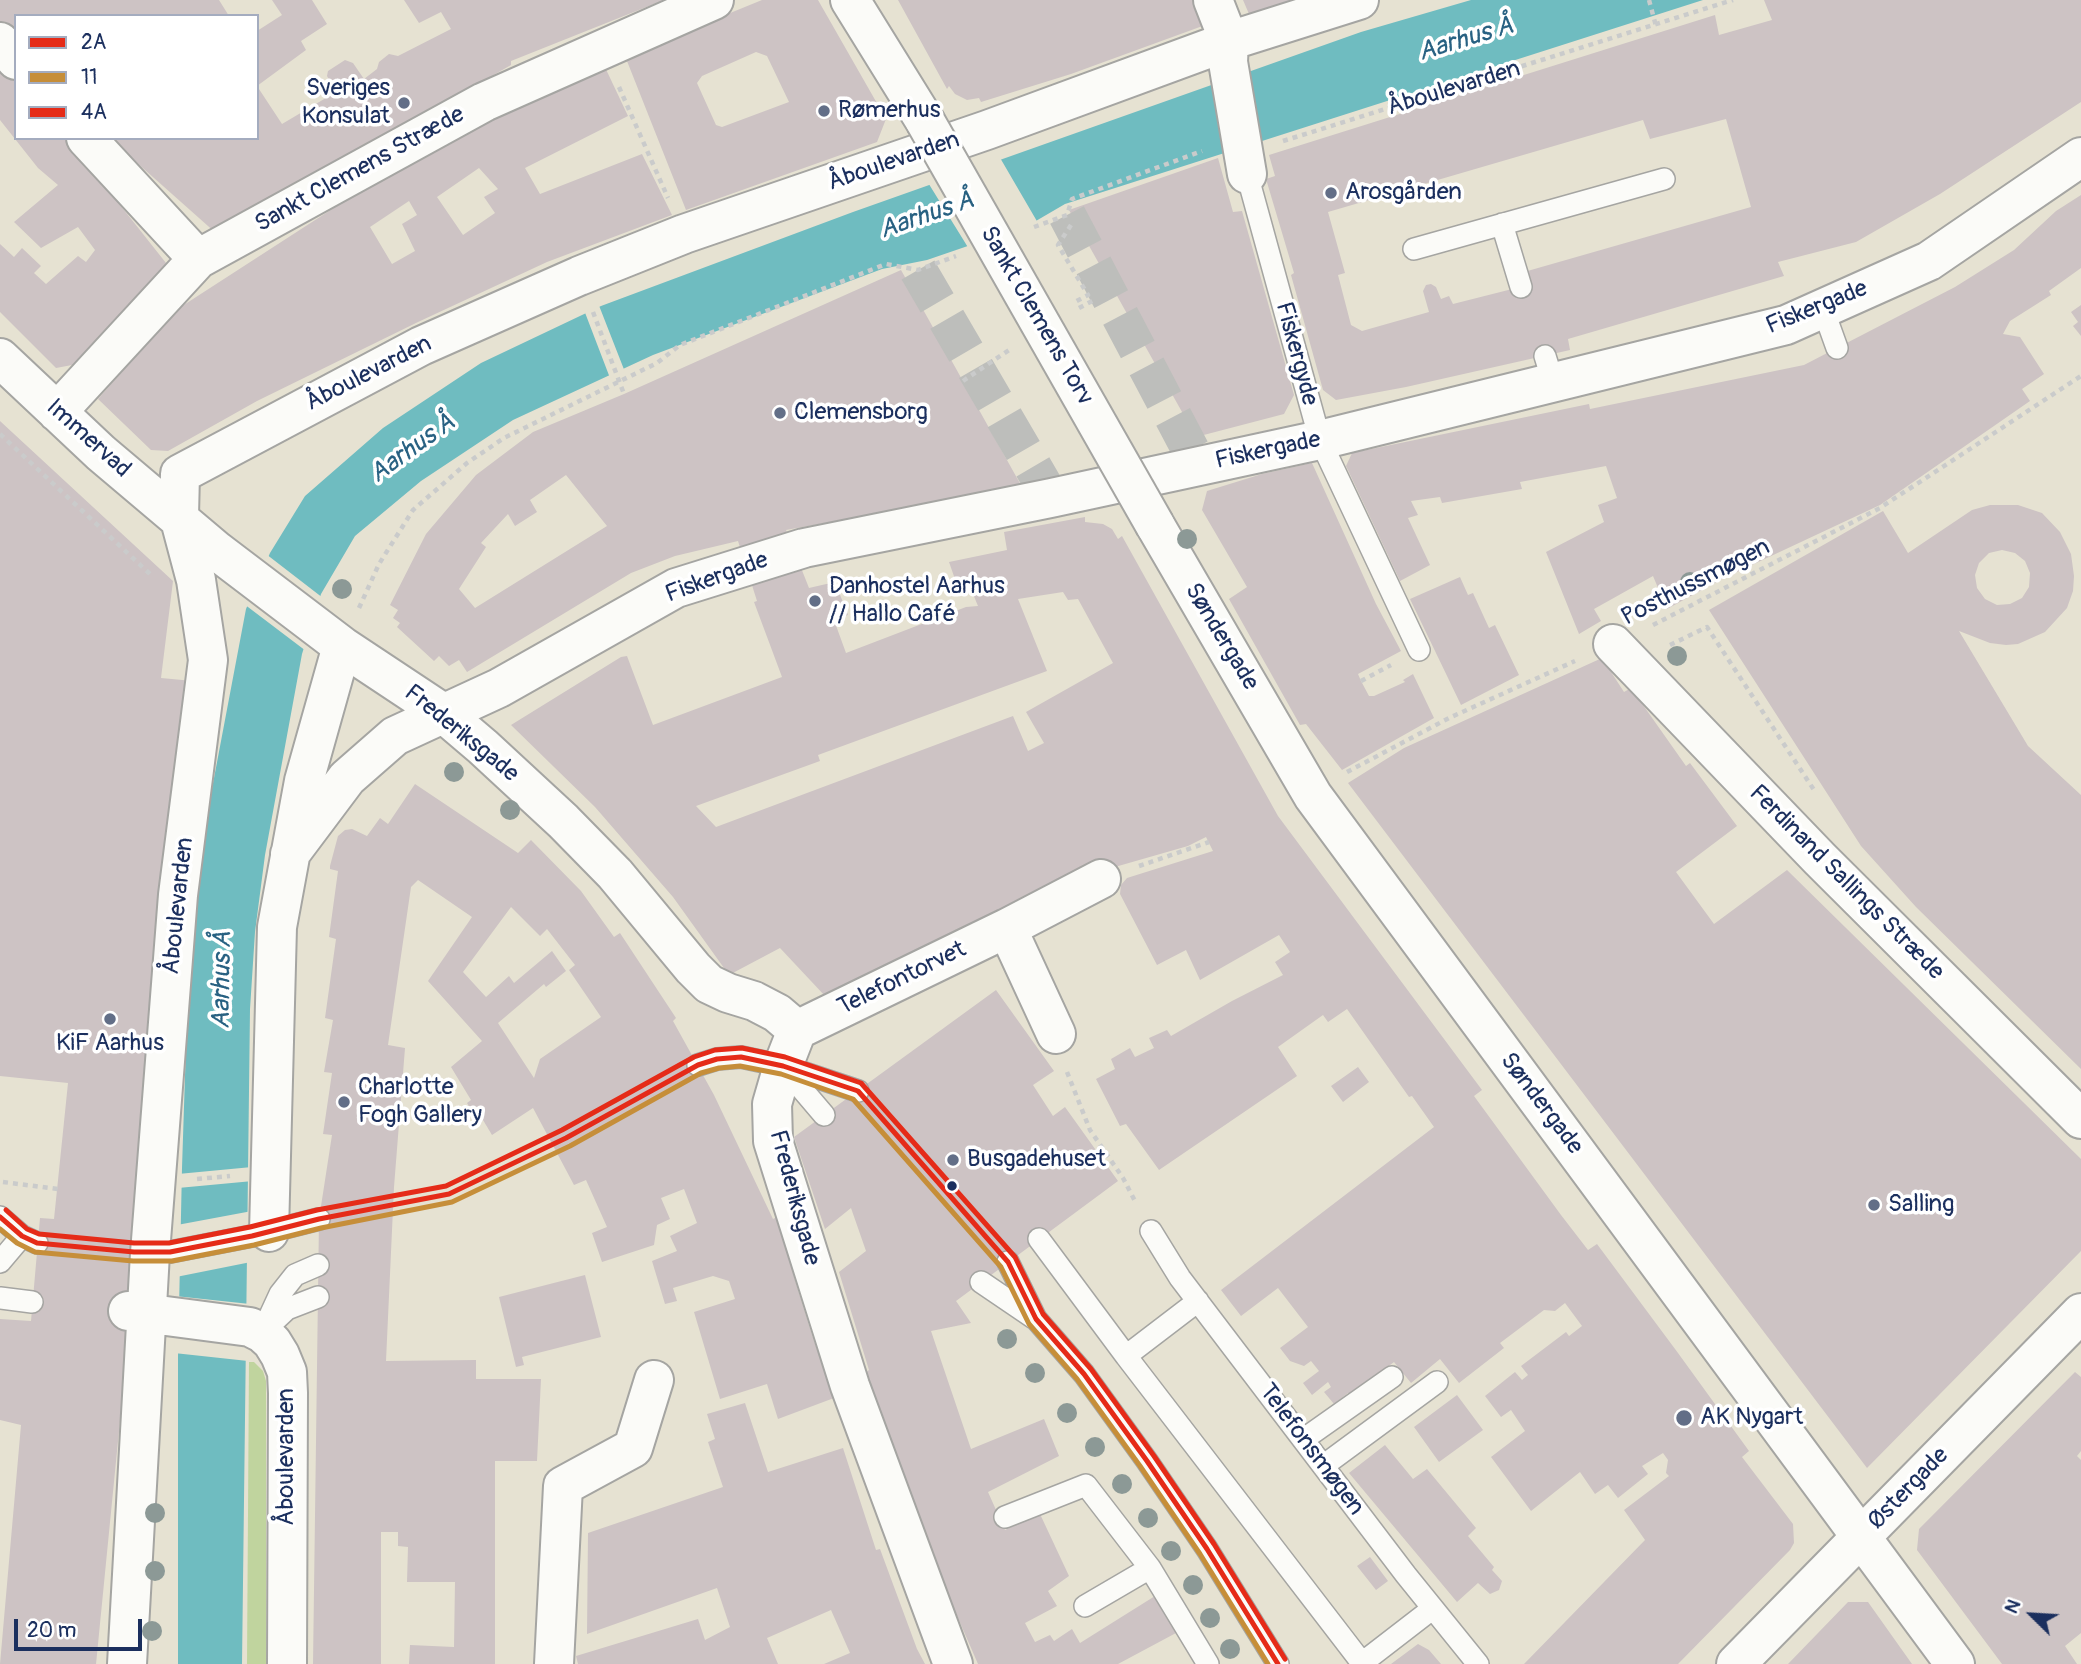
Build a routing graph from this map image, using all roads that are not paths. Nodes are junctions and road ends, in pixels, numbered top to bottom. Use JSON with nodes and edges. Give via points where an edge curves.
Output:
{"nodes":[{"id":1,"x":714,"y":0,"type":"edge"},
{"id":2,"x":850,"y":0,"type":"edge"},
{"id":3,"x":1213,"y":0,"type":"edge"},
{"id":4,"x":1359,"y":0,"type":"edge"},
{"id":5,"x":0,"y":42,"type":"edge"},
{"id":6,"x":1228,"y":51,"type":"junction"},
{"id":7,"x":14,"y":58,"type":"edge"},
{"id":8,"x":88,"y":140,"type":"edge"},
{"id":9,"x":1237,"y":157,"type":"joint"},
{"id":10,"x":2081,"y":157,"type":"edge"},
{"id":11,"x":1664,"y":178,"type":"dead end"},
{"id":12,"x":1502,"y":225,"type":"junction"},
{"id":13,"x":1414,"y":249,"type":"dead end"},
{"id":14,"x":198,"y":258,"type":"junction"},
{"id":15,"x":1521,"y":287,"type":"dead end"},
{"id":16,"x":1823,"y":309,"type":"junction"},
{"id":17,"x":1837,"y":348,"type":"dead end"},
{"id":18,"x":0,"y":358,"type":"edge"},
{"id":19,"x":57,"y":412,"type":"junction"},
{"id":20,"x":1320,"y":440,"type":"junction"},
{"id":21,"x":179,"y":516,"type":"junction"},
{"id":22,"x":1155,"y":525,"type":"joint"},
{"id":23,"x":217,"y":551,"type":"joint"},
{"id":24,"x":339,"y":643,"type":"junction"},
{"id":25,"x":1614,"y":644,"type":"road end"},
{"id":26,"x":1419,"y":650,"type":"dead end"},
{"id":27,"x":443,"y":713,"type":"junction"},
{"id":28,"x":290,"y":854,"type":"junction"},
{"id":29,"x":1101,"y":879,"type":"road end"},
{"id":30,"x":1007,"y":928,"type":"junction"},
{"id":31,"x":797,"y":1030,"type":"junction"},
{"id":32,"x":1056,"y":1034,"type":"dead end"},
{"id":33,"x":698,"y":1065,"type":"dead end"},
{"id":34,"x":783,"y":1066,"type":"junction"},
{"id":35,"x":858,"y":1091,"type":"dead end"},
{"id":36,"x":824,"y":1115,"type":"dead end"},
{"id":37,"x":2081,"y":1119,"type":"edge"},
{"id":38,"x":0,"y":1217,"type":"edge"},
{"id":39,"x":319,"y":1219,"type":"dead end"},
{"id":40,"x":1151,"y":1231,"type":"road end"},
{"id":41,"x":260,"y":1234,"type":"junction"},
{"id":42,"x":1039,"y":1239,"type":"dead end"},
{"id":43,"x":151,"y":1253,"type":"junction"},
{"id":44,"x":0,"y":1262,"type":"edge"},
{"id":45,"x":1008,"y":1262,"type":"dead end"},
{"id":46,"x":318,"y":1265,"type":"dead end"},
{"id":47,"x":981,"y":1282,"type":"dead end"},
{"id":48,"x":318,"y":1297,"type":"dead end"},
{"id":49,"x":0,"y":1298,"type":"edge"},
{"id":50,"x":1198,"y":1301,"type":"junction"},
{"id":51,"x":32,"y":1302,"type":"dead end"},
{"id":52,"x":148,"y":1313,"type":"junction"},
{"id":53,"x":2080,"y":1317,"type":"edge"},
{"id":54,"x":1036,"y":1319,"type":"junction"},
{"id":55,"x":256,"y":1330,"type":"junction"},
{"id":56,"x":1126,"y":1356,"type":"junction"},
{"id":57,"x":1392,"y":1377,"type":"dead end"},
{"id":58,"x":654,"y":1380,"type":"dead end"},
{"id":59,"x":1437,"y":1382,"type":"dead end"},
{"id":60,"x":1304,"y":1440,"type":"junction"},
{"id":61,"x":1323,"y":1465,"type":"junction"},
{"id":62,"x":1005,"y":1517,"type":"dead end"},
{"id":63,"x":1862,"y":1538,"type":"junction"},
{"id":64,"x":1150,"y":1568,"type":"junction"},
{"id":65,"x":1085,"y":1606,"type":"dead end"},
{"id":66,"x":1432,"y":1609,"type":"junction"},
{"id":67,"x":127,"y":1664,"type":"edge"},
{"id":68,"x":288,"y":1664,"type":"edge"},
{"id":69,"x":554,"y":1664,"type":"edge"},
{"id":70,"x":953,"y":1664,"type":"edge"},
{"id":71,"x":1208,"y":1664,"type":"edge"},
{"id":72,"x":1278,"y":1664,"type":"edge"},
{"id":73,"x":1478,"y":1664,"type":"edge"},
{"id":74,"x":1737,"y":1664,"type":"edge"},
{"id":75,"x":1955,"y":1664,"type":"edge"}],
"edges":[{"from":1,"to":14,"type":"street","name":"Sankt Clemens Stræde","via":[[484,102]]},
{"from":2,"to":22,"type":"street","name":"Sankt Clemens Torv","bridge":true,"via":[[925,121]]},
{"from":3,"to":6,"type":"street","name":"Fiskergyde"},
{"from":4,"to":6,"type":"street","name":"Åboulevarden"},
{"from":5,"to":7,"type":"street"},
{"from":6,"to":9,"type":"street","name":"Fiskergyde"},
{"from":6,"to":21,"type":"street","name":"Åboulevarden","via":[[684,234],[579,275],[421,346],[180,474]]},
{"from":8,"to":14,"type":"street"},
{"from":9,"to":20,"type":"lane","name":"Fiskergyde"},
{"from":10,"to":16,"type":"street","name":"Fiskergade","via":[[1929,261]]},
{"from":11,"to":12,"type":"lane"},
{"from":12,"to":13,"type":"lane"},
{"from":12,"to":15,"type":"lane"},
{"from":14,"to":19,"type":"street","name":"Sankt Clemens Stræde"},
{"from":16,"to":17,"type":"lane"},
{"from":16,"to":20,"type":"street","name":"Fiskergade","via":[[1786,325],[1549,369]]},
{"from":18,"to":19,"type":"street","name":"Immervad"},
{"from":19,"to":21,"type":"street","name":"Immervad"},
{"from":20,"to":26,"type":"lane","name":"Fiskergyde"},
{"from":20,"to":27,"type":"street","name":"Fiskergade","via":[[804,548],[676,588],[499,688]]},
{"from":21,"to":23,"type":"street","name":"Immervad"},
{"from":21,"to":43,"type":"street","name":"Åboulevarden","via":[[208,660],[178,895]]},
{"from":22,"to":63,"type":"street","name":"Søndergade","via":[[1312,796]]},
{"from":23,"to":24,"type":"street","name":"Frederiksgade"},
{"from":24,"to":27,"type":"street","name":"Frederiksgade"},
{"from":24,"to":28,"type":"street"},
{"from":25,"to":37,"type":"street","name":"Ferdinand Sallings Stræde","via":[[1820,859]]},
{"from":27,"to":28,"type":"street","name":"Fiskergade","via":[[395,736],[347,778]]},
{"from":27,"to":31,"type":"street","name":"Frederiksgade","via":[[564,821],[709,984],[777,1013]]},
{"from":28,"to":41,"type":"street","via":[[277,928]]},
{"from":29,"to":30,"type":"street","name":"Telefontorvet"},
{"from":30,"to":31,"type":"street","name":"Telefontorvet"},
{"from":30,"to":32,"type":"street"},
{"from":31,"to":34,"type":"street","name":"Frederiksgade"},
{"from":33,"to":34,"type":"lane","via":[[741,1057]]},
{"from":34,"to":35,"type":"lane"},
{"from":34,"to":36,"type":"lane"},
{"from":34,"to":70,"type":"street","name":"Frederiksgade","via":[[772,1104],[773,1141],[850,1386]]},
{"from":38,"to":44,"type":"lane","via":[[30,1240]]},
{"from":39,"to":41,"type":"lane"},
{"from":40,"to":50,"type":"lane","name":"Telefonsmøgen"},
{"from":41,"to":43,"type":"lane"},
{"from":42,"to":56,"type":"lane"},
{"from":43,"to":52,"type":"street","name":"Åboulevarden"},
{"from":45,"to":54,"type":"lane"},
{"from":46,"to":55,"type":"lane","via":[[295,1275]]},
{"from":47,"to":54,"type":"lane"},
{"from":48,"to":55,"type":"lane","via":[[287,1308]]},
{"from":49,"to":51,"type":"lane"},
{"from":50,"to":56,"type":"lane"},
{"from":50,"to":60,"type":"lane","name":"Telefonsmøgen"},
{"from":52,"to":55,"type":"street"},
{"from":52,"to":67,"type":"street","name":"Åboulevarden"},
{"from":53,"to":63,"type":"street","name":"Østergade"},
{"from":54,"to":72,"type":"lane","via":[[1084,1374],[1147,1461]]},
{"from":55,"to":68,"type":"street","name":"Åboulevarden","via":[[280,1355],[287,1372]]},
{"from":56,"to":66,"type":"lane","via":[[1362,1662]]},
{"from":57,"to":60,"type":"lane"},
{"from":58,"to":69,"type":"street","via":[[633,1448],[563,1486]]},
{"from":59,"to":61,"type":"lane"},
{"from":60,"to":61,"type":"lane","name":"Telefonsmøgen"},
{"from":61,"to":66,"type":"lane","name":"Telefonsmøgen"},
{"from":62,"to":64,"type":"lane","via":[[1086,1485]]},
{"from":63,"to":74,"type":"street","name":"Østergade"},
{"from":63,"to":75,"type":"street","name":"Søndergade"},
{"from":64,"to":65,"type":"lane"},
{"from":64,"to":71,"type":"lane"},
{"from":66,"to":73,"type":"lane","name":"Telefonsmøgen"}]}
